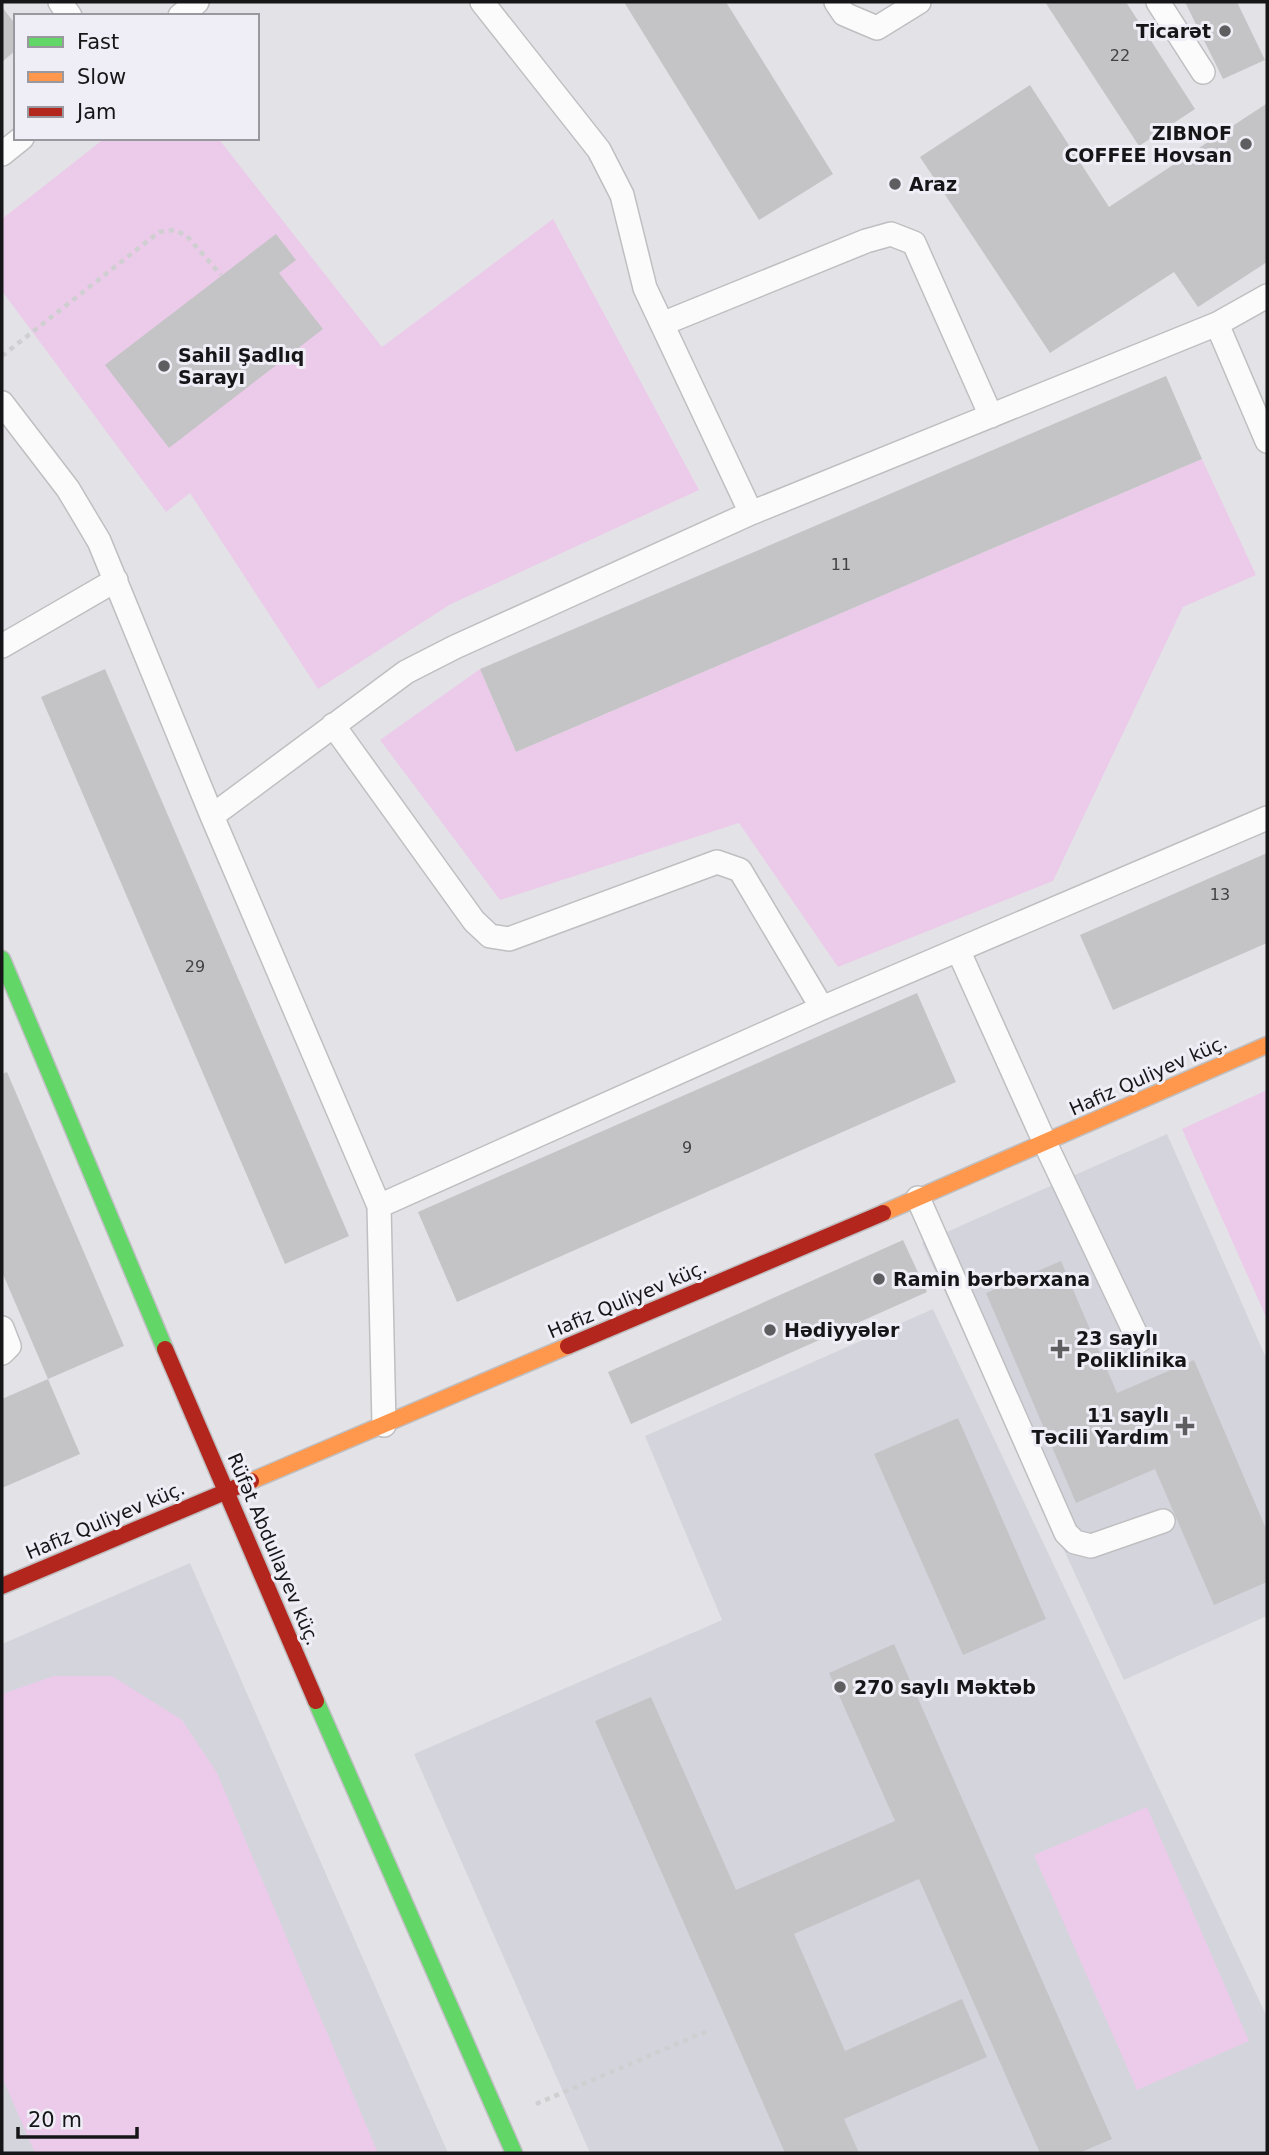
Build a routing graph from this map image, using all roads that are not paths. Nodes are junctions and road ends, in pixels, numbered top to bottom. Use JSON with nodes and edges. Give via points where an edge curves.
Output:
{"nodes":[{"id":1,"x":197,"y":2,"type":"edge"},
{"id":2,"x":482,"y":2,"type":"edge"},
{"id":3,"x":836,"y":2,"type":"edge"},
{"id":4,"x":919,"y":2,"type":"edge"},
{"id":5,"x":1158,"y":2,"type":"edge"},
{"id":6,"x":182,"y":14,"type":"edge"},
{"id":7,"x":1203,"y":72,"type":"dead end"},
{"id":8,"x":20,"y":140,"type":"edge"},
{"id":9,"x":2,"y":154,"type":"edge"},
{"id":10,"x":1267,"y":296,"type":"edge"},
{"id":11,"x":662,"y":324,"type":"junction"},
{"id":12,"x":1217,"y":324,"type":"junction"},
{"id":13,"x":2,"y":403,"type":"edge"},
{"id":14,"x":991,"y":416,"type":"junction"},
{"id":15,"x":1267,"y":441,"type":"edge"},
{"id":16,"x":751,"y":513,"type":"junction"},
{"id":17,"x":116,"y":580,"type":"junction"},
{"id":18,"x":2,"y":646,"type":"edge"},
{"id":19,"x":333,"y":725,"type":"junction"},
{"id":20,"x":212,"y":816,"type":"junction"},
{"id":21,"x":1267,"y":818,"type":"edge"},
{"id":22,"x":959,"y":952,"type":"junction"},
{"id":23,"x":2,"y":959,"type":"edge"},
{"id":24,"x":822,"y":1009,"type":"junction"},
{"id":25,"x":1267,"y":1045,"type":"edge"},
{"id":26,"x":1045,"y":1143,"type":"junction"},
{"id":27,"x":918,"y":1198,"type":"junction"},
{"id":28,"x":379,"y":1206,"type":"junction"},
{"id":29,"x":2,"y":1328,"type":"edge"},
{"id":30,"x":1139,"y":1341,"type":"dead end"},
{"id":31,"x":2,"y":1353,"type":"edge"},
{"id":32,"x":384,"y":1425,"type":"junction"},
{"id":33,"x":225,"y":1492,"type":"junction"},
{"id":34,"x":1163,"y":1521,"type":"dead end"},
{"id":35,"x":2,"y":1586,"type":"edge"},
{"id":36,"x":514,"y":2153,"type":"edge"}],
"edges":[{"from":1,"to":6,"type":"lane"},
{"from":2,"to":11,"type":"lane","via":[[599,150],[622,195],[645,288]]},
{"from":3,"to":4,"type":"lane","via":[[844,14],[877,28]]},
{"from":5,"to":7,"type":"lane"},
{"from":8,"to":9,"type":"lane"},
{"from":10,"to":12,"type":"lane"},
{"from":11,"to":14,"type":"lane","via":[[891,234],[914,243]]},
{"from":11,"to":16,"type":"lane"},
{"from":12,"to":14,"type":"lane"},
{"from":12,"to":15,"type":"lane"},
{"from":13,"to":17,"type":"lane","via":[[68,489]]},
{"from":14,"to":16,"type":"lane"},
{"from":16,"to":19,"type":"lane","via":[[442,653],[405,672]]},
{"from":17,"to":18,"type":"lane"},
{"from":17,"to":20,"type":"lane"},
{"from":19,"to":20,"type":"lane"},
{"from":19,"to":24,"type":"lane","via":[[489,936],[509,939],[717,862],[740,870]]},
{"from":20,"to":28,"type":"lane"},
{"from":21,"to":22,"type":"lane"},
{"from":22,"to":24,"type":"lane"},
{"from":22,"to":26,"type":"lane"},
{"from":23,"to":33,"type":"street","name":"Rüfət Abdullayev küç."},
{"from":24,"to":28,"type":"lane"},
{"from":25,"to":26,"type":"street","name":"Hafiz Quliyev küç."},
{"from":26,"to":27,"type":"street","name":"Hafiz Quliyev küç."},
{"from":26,"to":30,"type":"lane"},
{"from":27,"to":32,"type":"street","name":"Hafiz Quliyev küç."},
{"from":27,"to":34,"type":"lane","via":[[1066,1533],[1075,1542],[1091,1546]]},
{"from":28,"to":32,"type":"lane"},
{"from":29,"to":31,"type":"lane","via":[[9,1346]]},
{"from":32,"to":33,"type":"street","name":"Hafiz Quliyev küç."},
{"from":33,"to":35,"type":"street","name":"Hafiz Quliyev küç."},
{"from":33,"to":36,"type":"street","name":"Rüfət Abdullayev küç."}]}
